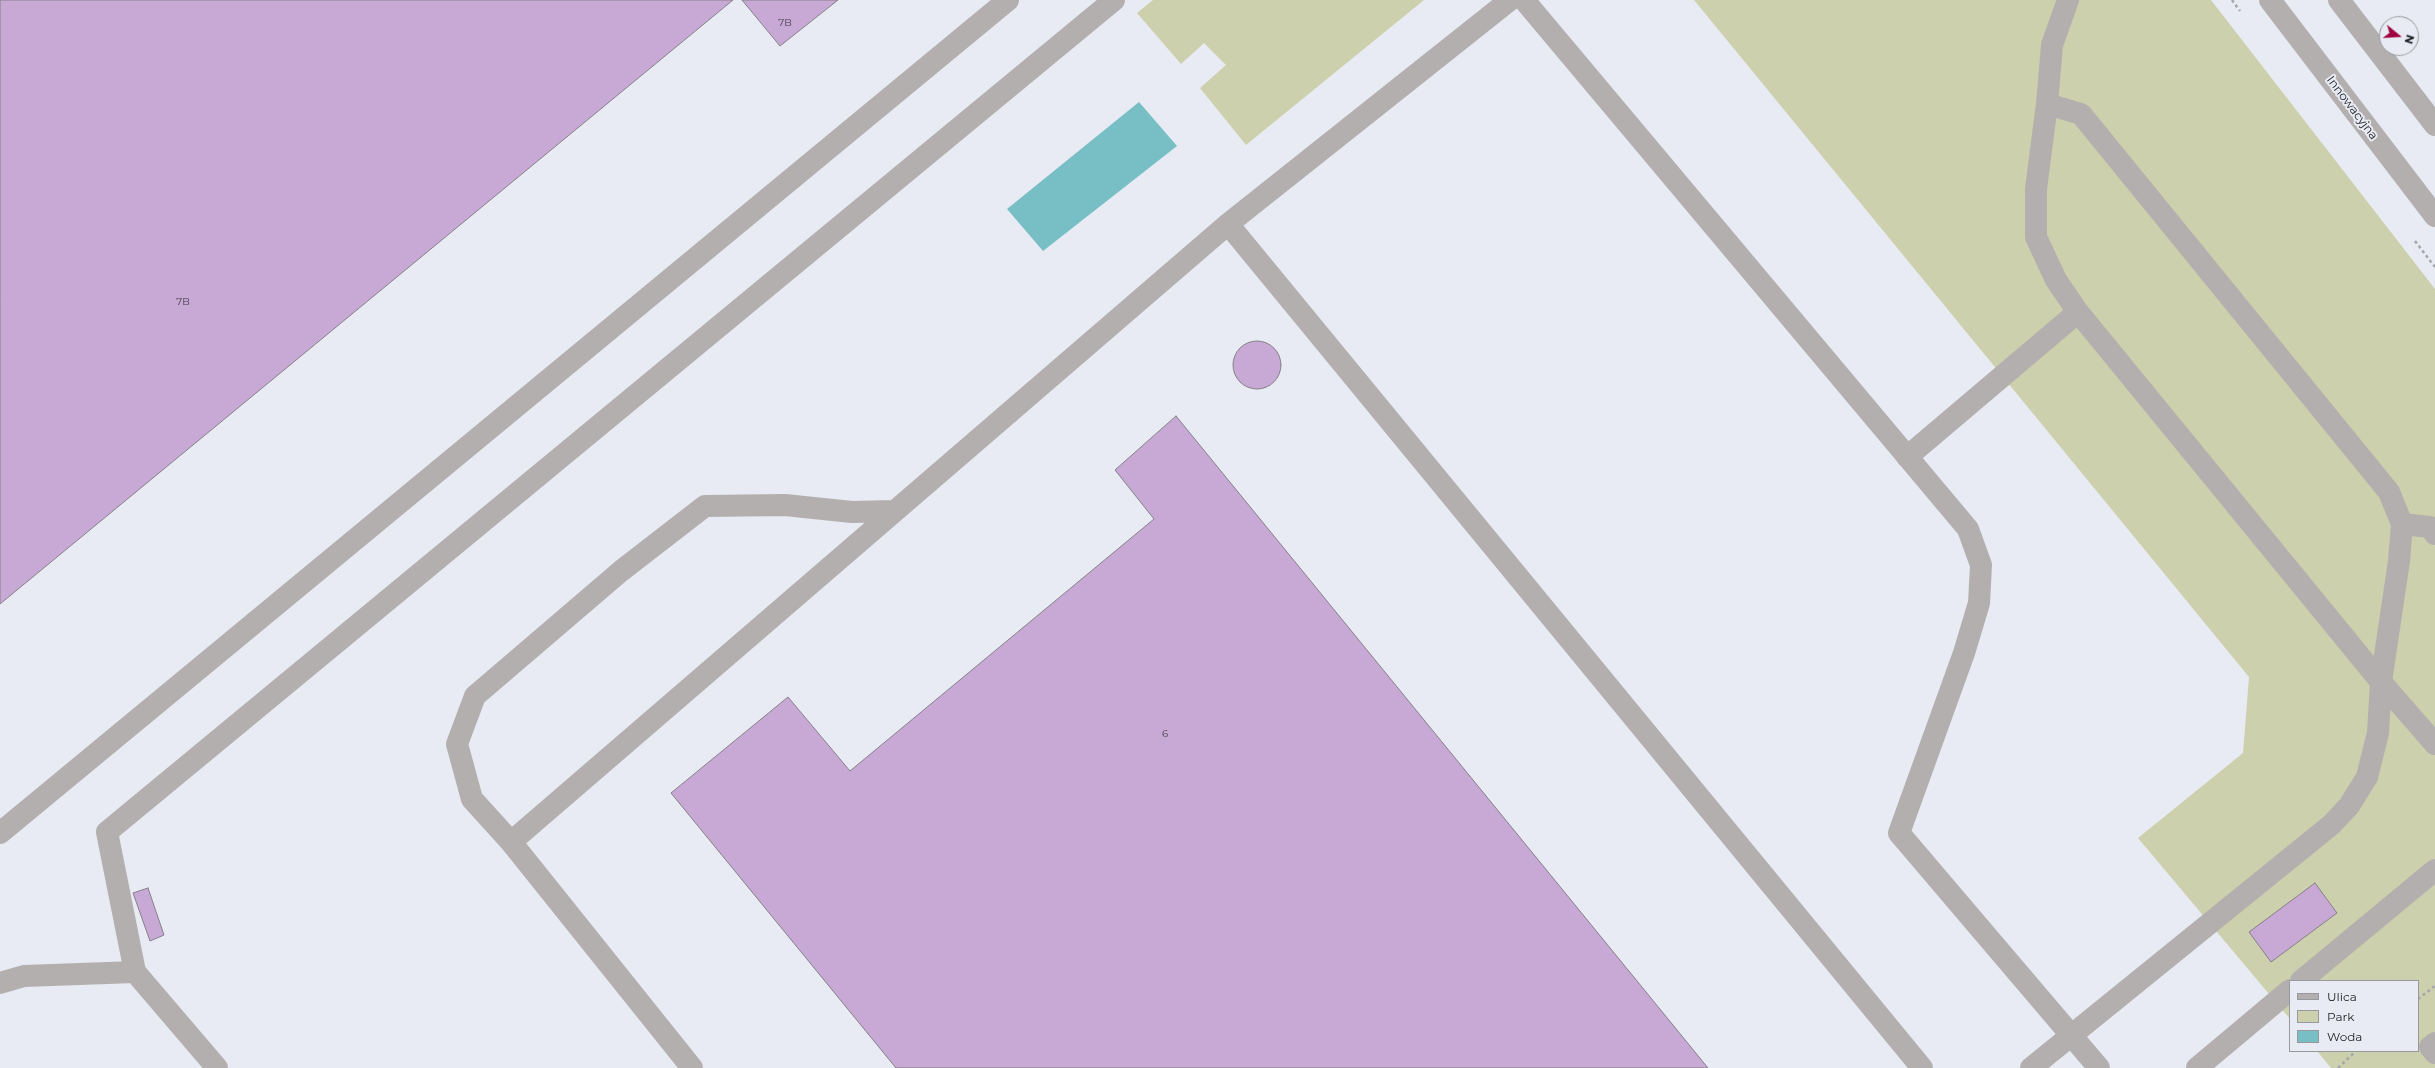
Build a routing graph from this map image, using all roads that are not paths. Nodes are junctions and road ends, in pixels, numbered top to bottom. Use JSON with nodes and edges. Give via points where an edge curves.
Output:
{"nodes":[{"id":1,"x":1008,"y":0,"type":"edge"},
{"id":2,"x":1114,"y":0,"type":"edge"},
{"id":3,"x":1510,"y":0,"type":"edge"},
{"id":4,"x":1524,"y":0,"type":"edge"},
{"id":5,"x":2068,"y":0,"type":"edge"},
{"id":6,"x":2270,"y":0,"type":"edge"},
{"id":7,"x":2339,"y":0,"type":"edge"},
{"id":8,"x":2047,"y":104,"type":"junction"},
{"id":9,"x":2435,"y":125,"type":"edge"},
{"id":10,"x":2435,"y":216,"type":"edge"},
{"id":11,"x":1228,"y":224,"type":"junction"},
{"id":12,"x":2078,"y":312,"type":"junction"},
{"id":13,"x":1907,"y":457,"type":"junction"},
{"id":14,"x":894,"y":511,"type":"junction"},
{"id":15,"x":2402,"y":524,"type":"junction"},
{"id":16,"x":2435,"y":534,"type":"edge"},
{"id":17,"x":2381,"y":682,"type":"junction"},
{"id":18,"x":2435,"y":744,"type":"edge"},
{"id":19,"x":0,"y":833,"type":"edge"},
{"id":20,"x":510,"y":842,"type":"junction"},
{"id":21,"x":2435,"y":870,"type":"edge"},
{"id":22,"x":136,"y":972,"type":"junction"},
{"id":23,"x":2302,"y":980,"type":"edge"},
{"id":24,"x":0,"y":983,"type":"edge"},
{"id":25,"x":2289,"y":991,"type":"edge"},
{"id":26,"x":2071,"y":1036,"type":"junction"},
{"id":27,"x":2435,"y":1043,"type":"edge"},
{"id":28,"x":2435,"y":1053,"type":"edge"},
{"id":29,"x":217,"y":1068,"type":"edge"},
{"id":30,"x":692,"y":1068,"type":"edge"},
{"id":31,"x":1922,"y":1068,"type":"edge"},
{"id":32,"x":2031,"y":1068,"type":"edge"},
{"id":33,"x":2099,"y":1068,"type":"edge"},
{"id":34,"x":2198,"y":1068,"type":"edge"}],
"edges":[{"from":1,"to":19,"type":"street"},
{"from":2,"to":22,"type":"street","via":[[108,832]]},
{"from":3,"to":11,"type":"street"},
{"from":4,"to":13,"type":"street"},
{"from":5,"to":8,"type":"street","via":[[2052,46]]},
{"from":6,"to":10,"type":"street","name":"Innowacyjna"},
{"from":7,"to":9,"type":"street"},
{"from":8,"to":12,"type":"street","via":[[2036,189],[2036,237],[2056,280]]},
{"from":8,"to":15,"type":"street","via":[[2081,114],[2389,492]]},
{"from":11,"to":14,"type":"street"},
{"from":11,"to":31,"type":"street"},
{"from":12,"to":13,"type":"street"},
{"from":12,"to":17,"type":"street"},
{"from":13,"to":26,"type":"street","via":[[1968,529],[1982,565],[1979,603],[1964,653],[1899,833]]},
{"from":14,"to":20,"type":"street"},
{"from":14,"to":20,"type":"street","via":[[852,512],[785,505],[705,506],[621,571],[474,696],[457,744],[472,799]]},
{"from":15,"to":16,"type":"street","via":[[2430,527]]},
{"from":15,"to":17,"type":"street"},
{"from":17,"to":18,"type":"street"},
{"from":17,"to":26,"type":"street","via":[[2378,733],[2367,777],[2349,806],[2330,825]]},
{"from":20,"to":30,"type":"street"},
{"from":21,"to":23,"type":"street"},
{"from":22,"to":24,"type":"street","via":[[24,976]]},
{"from":22,"to":29,"type":"street"},
{"from":25,"to":34,"type":"street"},
{"from":26,"to":32,"type":"street"},
{"from":26,"to":33,"type":"street"},
{"from":27,"to":28,"type":"street","via":[[2430,1047]]}]}
